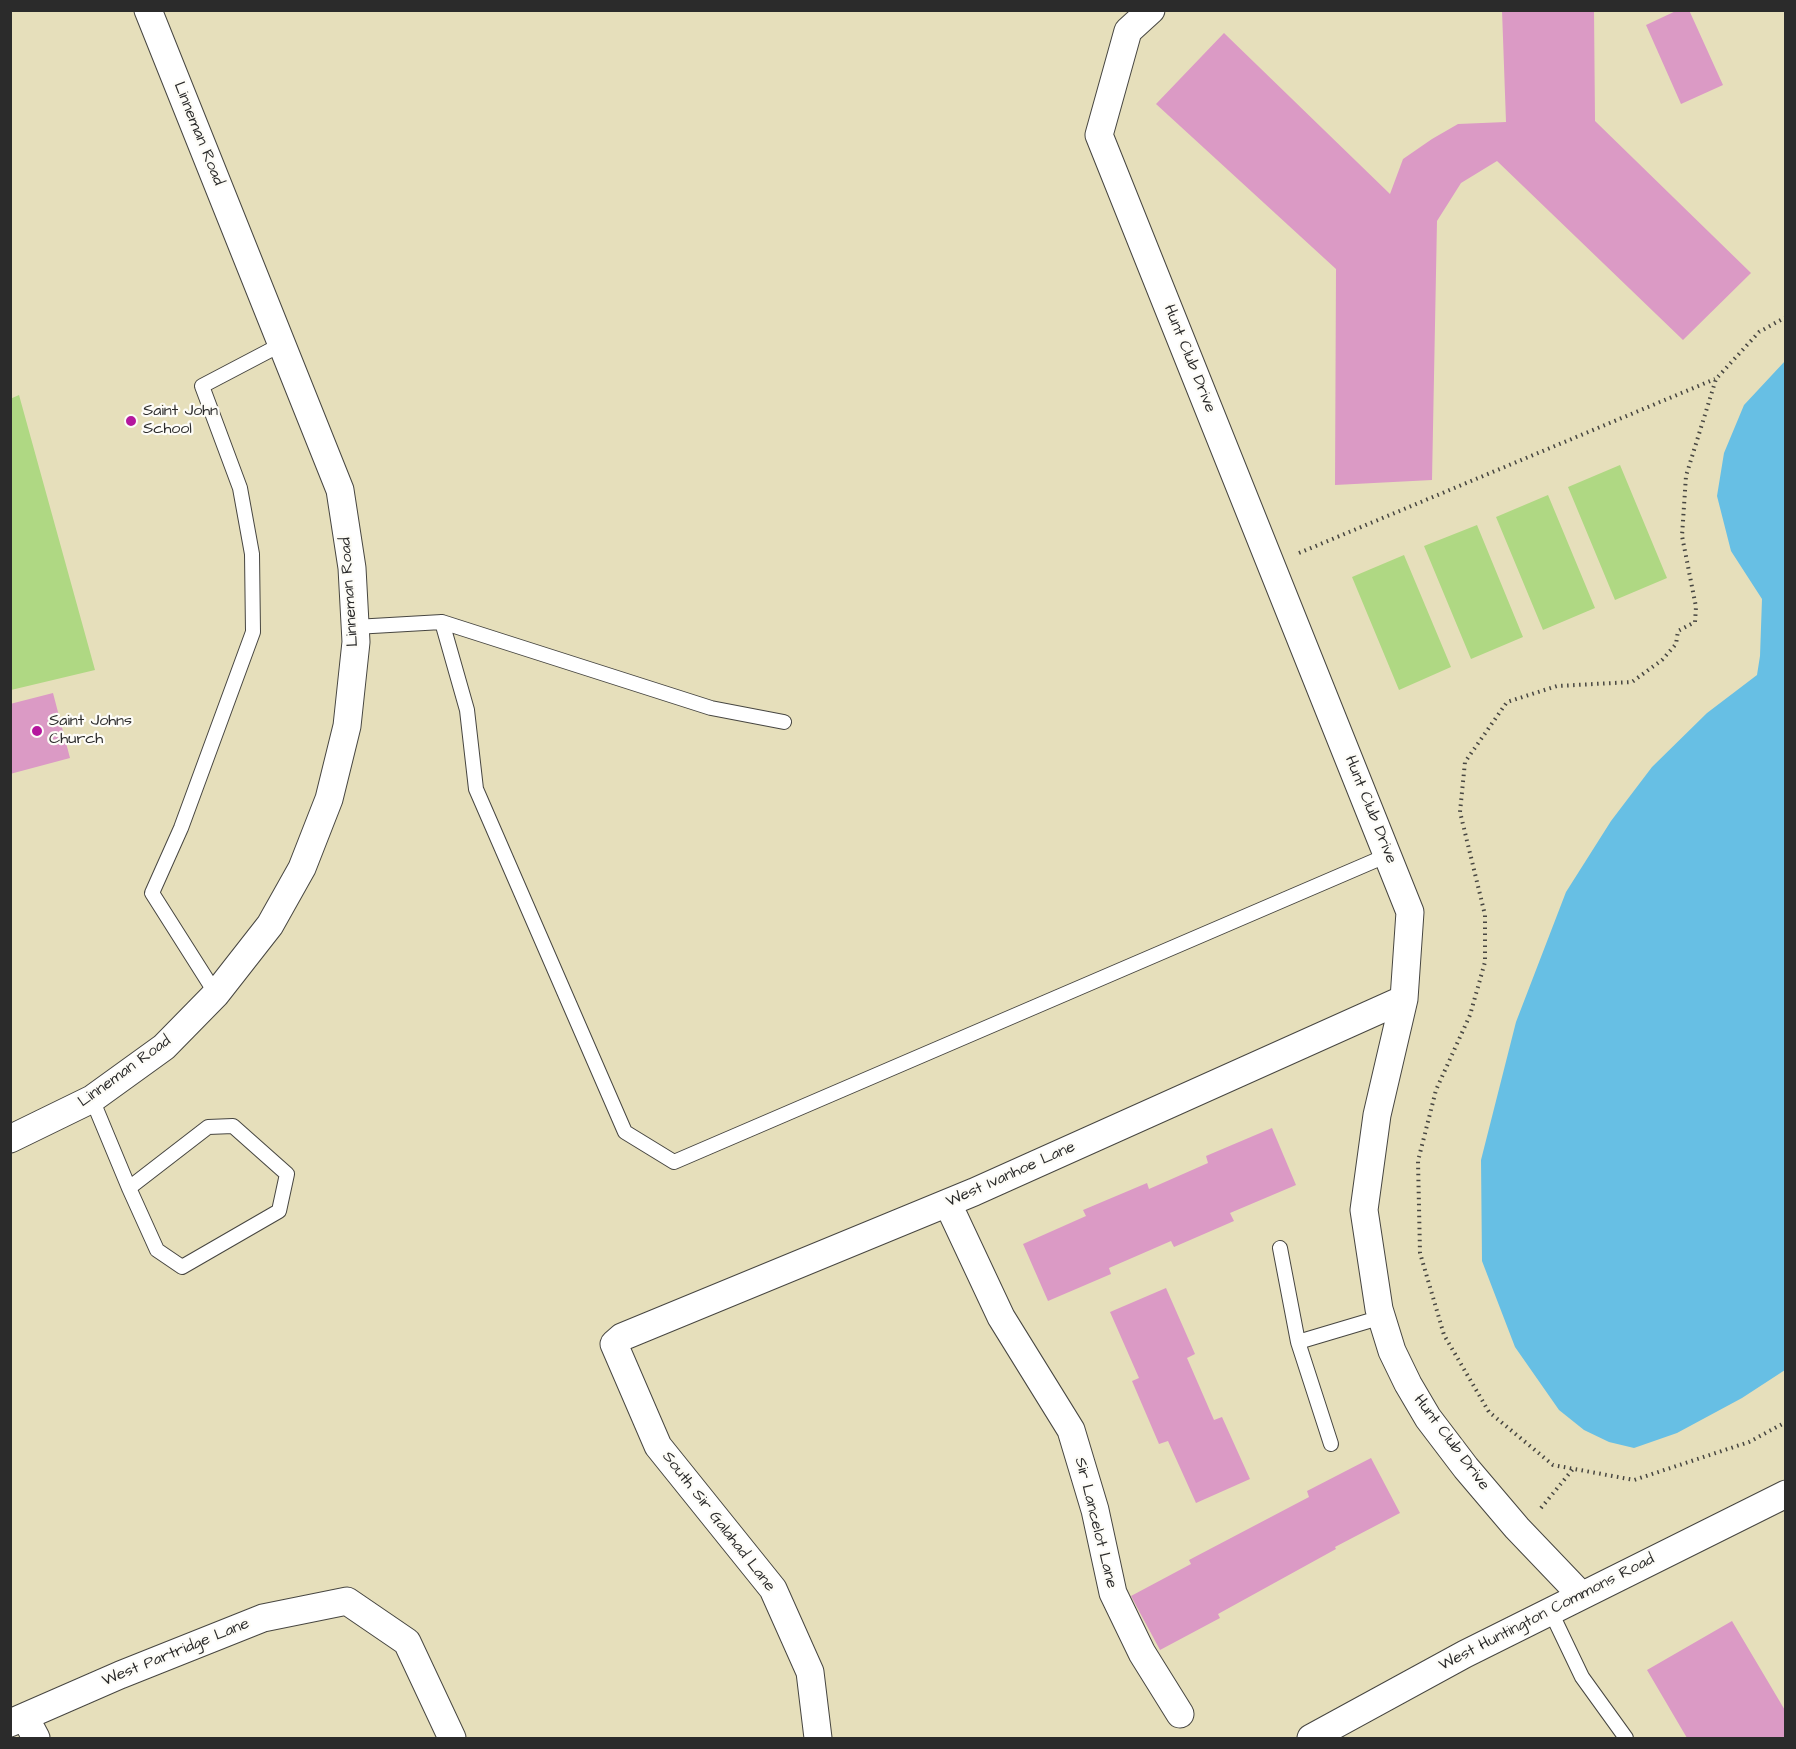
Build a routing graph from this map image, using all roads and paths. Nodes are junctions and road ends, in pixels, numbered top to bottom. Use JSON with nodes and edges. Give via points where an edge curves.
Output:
{"nodes":[{"id":1,"x":148,"y":10,"type":"edge"},
{"id":2,"x":1151,"y":10,"type":"edge"},
{"id":3,"x":1785,"y":317,"type":"edge"},
{"id":4,"x":282,"y":344,"type":"junction"},
{"id":5,"x":1716,"y":379,"type":"junction"},
{"id":6,"x":1271,"y":564,"type":"junction"},
{"id":7,"x":442,"y":622,"type":"junction"},
{"id":8,"x":355,"y":627,"type":"junction"},
{"id":9,"x":784,"y":722,"type":"dead end"},
{"id":10,"x":1388,"y":855,"type":"junction"},
{"id":11,"x":216,"y":994,"type":"junction"},
{"id":12,"x":1404,"y":999,"type":"junction"},
{"id":13,"x":92,"y":1099,"type":"junction"},
{"id":14,"x":10,"y":1139,"type":"edge"},
{"id":15,"x":129,"y":1188,"type":"junction"},
{"id":16,"x":948,"y":1204,"type":"junction"},
{"id":17,"x":1280,"y":1248,"type":"dead end"},
{"id":18,"x":1382,"y":1317,"type":"junction"},
{"id":19,"x":1298,"y":1342,"type":"junction"},
{"id":20,"x":614,"y":1344,"type":"joint"},
{"id":21,"x":1785,"y":1422,"type":"edge"},
{"id":22,"x":1331,"y":1444,"type":"dead end"},
{"id":23,"x":1573,"y":1469,"type":"junction"},
{"id":24,"x":1785,"y":1494,"type":"edge"},
{"id":25,"x":1517,"y":1528,"type":"junction"},
{"id":26,"x":1581,"y":1595,"type":"junction"},
{"id":27,"x":1550,"y":1610,"type":"junction"},
{"id":28,"x":1180,"y":1713,"type":"dead end"},
{"id":29,"x":24,"y":1726,"type":"edge"},
{"id":30,"x":452,"y":1738,"type":"edge"},
{"id":31,"x":818,"y":1738,"type":"edge"},
{"id":32,"x":1311,"y":1738,"type":"edge"},
{"id":33,"x":1626,"y":1738,"type":"edge"}],
"edges":[{"from":1,"to":4,"type":"street","name":"Linneman Road"},
{"from":2,"to":6,"type":"street","name":"Hunt Club Drive","via":[[1128,31],[1099,135]]},
{"from":3,"to":5,"type":"path","via":[[1759,332]]},
{"from":4,"to":8,"type":"street","name":"Linneman Road","via":[[340,490],[352,568]]},
{"from":4,"to":11,"type":"lane","via":[[202,386],[240,488],[252,554],[253,632],[181,828],[152,893]]},
{"from":5,"to":6,"type":"path"},
{"from":5,"to":23,"type":"path","via":[[1686,476],[1682,536],[1696,607],[1695,622],[1678,631],[1676,645],[1632,682],[1557,686],[1507,702],[1466,762],[1460,812],[1485,915],[1485,962],[1470,1015],[1436,1090],[1418,1161],[1420,1253],[1444,1335],[1489,1412],[1553,1465]]},
{"from":6,"to":10,"type":"street","name":"Hunt Club Drive"},
{"from":7,"to":8,"type":"lane"},
{"from":7,"to":9,"type":"lane","via":[[711,708]]},
{"from":7,"to":10,"type":"lane","via":[[467,710],[476,789],[625,1132],[674,1162]]},
{"from":8,"to":11,"type":"street","name":"Linneman Road","via":[[347,726],[329,799],[302,868],[270,925]]},
{"from":10,"to":12,"type":"street","name":"Hunt Club Drive","via":[[1410,912]]},
{"from":11,"to":13,"type":"street","name":"Linneman Road","via":[[164,1047]]},
{"from":12,"to":16,"type":"street","name":"West Ivanhoe Lane"},
{"from":12,"to":18,"type":"street","name":"Hunt Club Drive","via":[[1377,1115],[1364,1210]]},
{"from":13,"to":14,"type":"street","name":"Linneman Road"},
{"from":13,"to":15,"type":"lane"},
{"from":15,"to":15,"type":"lane","via":[[157,1250],[182,1267],[279,1211],[288,1174],[233,1126],[208,1127]]},
{"from":16,"to":20,"type":"street","name":"West Ivanhoe Lane","via":[[622,1337]]},
{"from":16,"to":28,"type":"street","name":"Sir Lancelot Lane","via":[[1001,1317],[1071,1430],[1095,1510],[1113,1593],[1142,1653]]},
{"from":17,"to":19,"type":"lane"},
{"from":18,"to":19,"type":"lane"},
{"from":18,"to":25,"type":"street","name":"Hunt Club Drive","via":[[1392,1351],[1428,1418]]},
{"from":19,"to":22,"type":"lane"},
{"from":20,"to":31,"type":"street","name":"South Sir Galahad Lane","via":[[658,1446],[772,1589],[810,1672]]},
{"from":21,"to":23,"type":"path","via":[[1749,1442],[1634,1480]]},
{"from":23,"to":25,"type":"path","via":[[1542,1507]]},
{"from":24,"to":26,"type":"street","name":"West Huntington Commons Road"},
{"from":25,"to":26,"type":"street","name":"Hunt Club Drive"},
{"from":26,"to":27,"type":"street","name":"West Huntington Commons Road"},
{"from":27,"to":32,"type":"street","name":"West Huntington Commons Road"},
{"from":27,"to":33,"type":"lane","via":[[1582,1677]]},
{"from":29,"to":30,"type":"street","name":"West Partridge Lane","via":[[120,1675],[263,1618],[347,1601],[407,1642]]}]}
